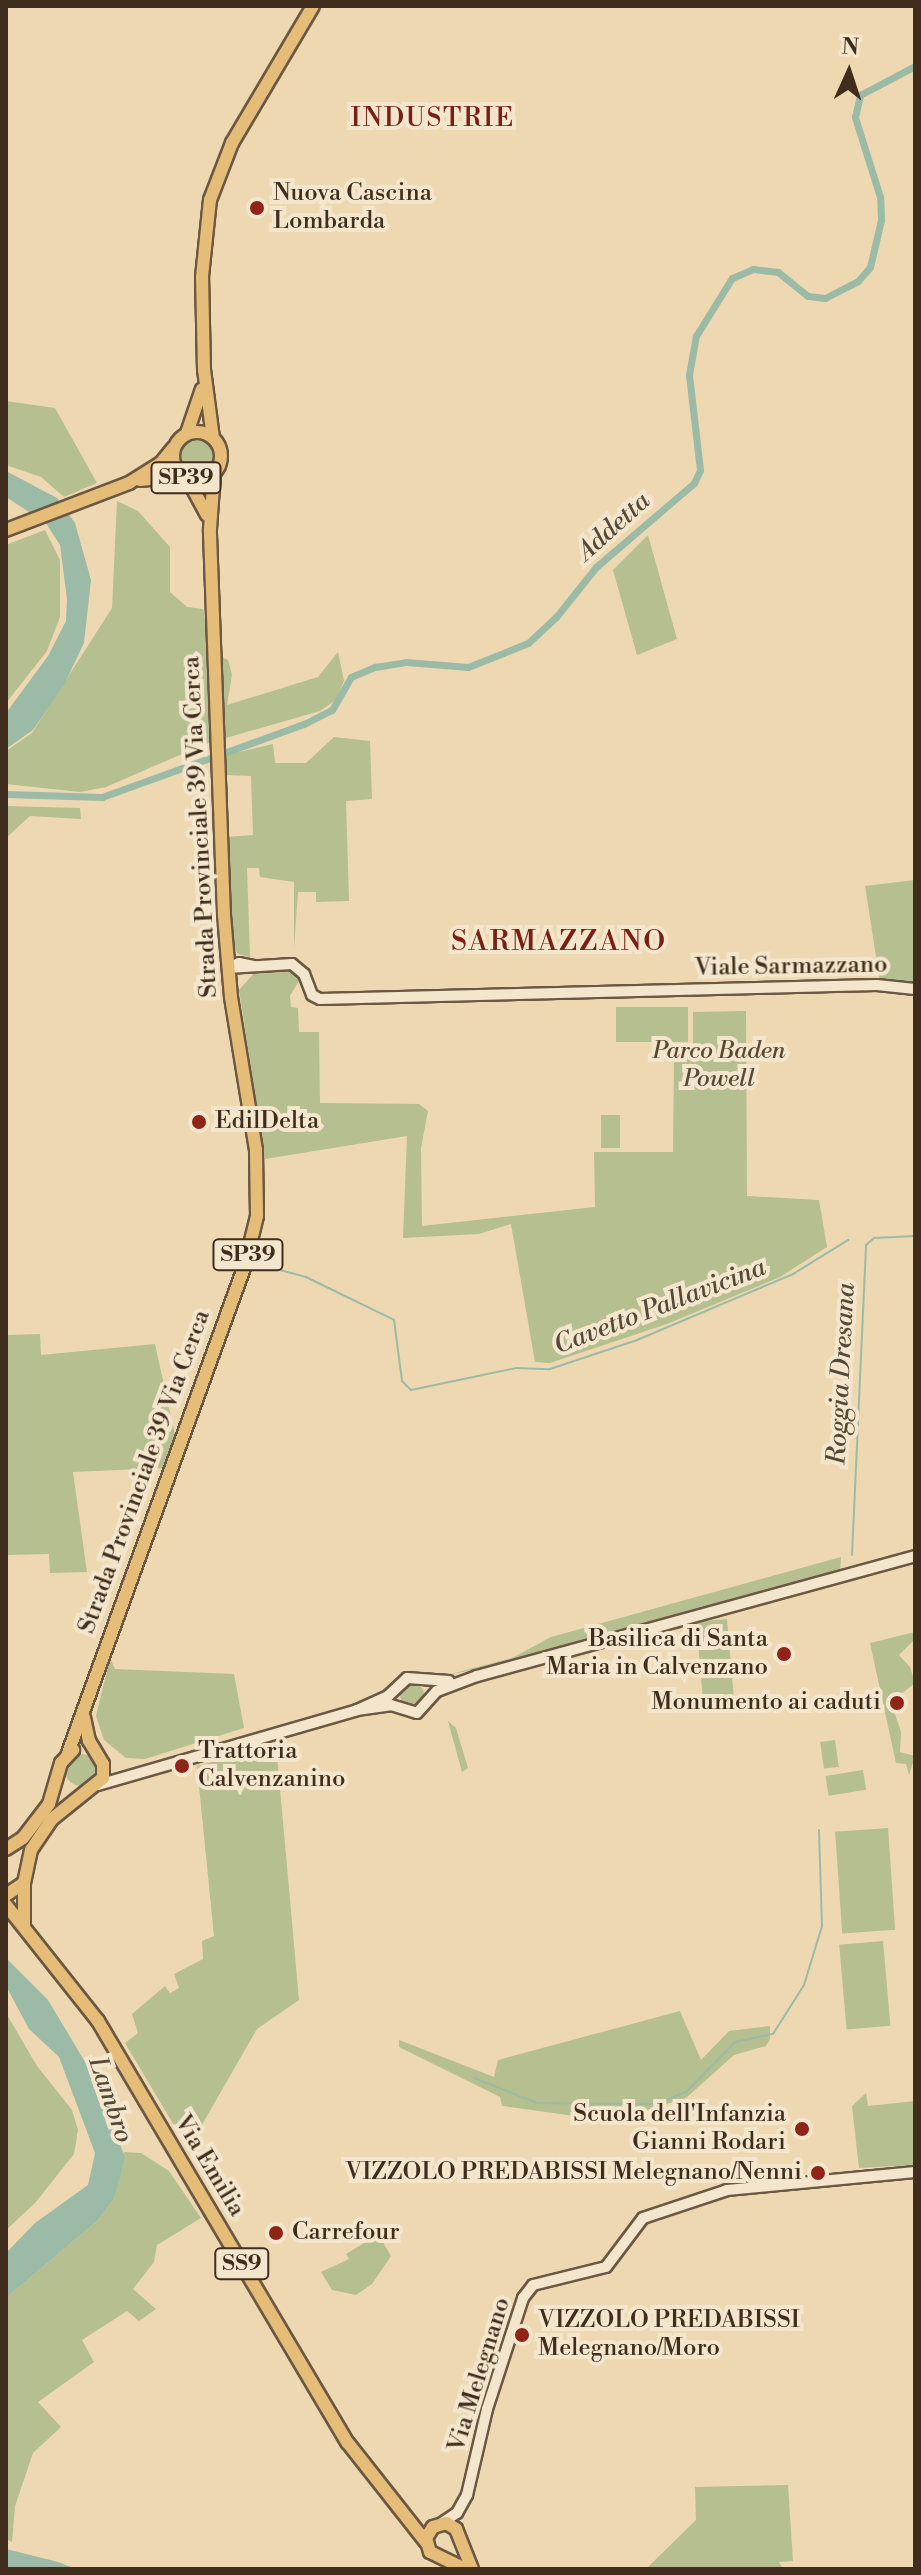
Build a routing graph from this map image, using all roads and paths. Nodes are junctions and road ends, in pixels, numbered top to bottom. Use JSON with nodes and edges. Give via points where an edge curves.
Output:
{"nodes":[{"id":1,"x":313,"y":6,"type":"edge"},
{"id":2,"x":204,"y":370,"type":"junction"},
{"id":3,"x":187,"y":433,"type":"junction"},
{"id":4,"x":213,"y":438,"type":"junction"},
{"id":5,"x":173,"y":448,"type":"junction"},
{"id":6,"x":214,"y":473,"type":"junction"},
{"id":7,"x":184,"y":477,"type":"junction"},
{"id":8,"x":129,"y":483,"type":"junction"},
{"id":9,"x":210,"y":529,"type":"junction"},
{"id":10,"x":6,"y":530,"type":"edge"},
{"id":11,"x":228,"y":968,"type":"junction"},
{"id":12,"x":915,"y":989,"type":"edge"},
{"id":13,"x":915,"y":1556,"type":"edge"},
{"id":14,"x":477,"y":1676,"type":"junction"},
{"id":15,"x":420,"y":1680,"type":"junction"},
{"id":16,"x":396,"y":1688,"type":"junction"},
{"id":17,"x":430,"y":1700,"type":"junction"},
{"id":18,"x":400,"y":1708,"type":"junction"},
{"id":19,"x":357,"y":1710,"type":"junction"},
{"id":20,"x":83,"y":1714,"type":"junction"},
{"id":21,"x":68,"y":1753,"type":"junction"},
{"id":22,"x":99,"y":1756,"type":"junction"},
{"id":23,"x":60,"y":1769,"type":"junction"},
{"id":24,"x":134,"y":1773,"type":"junction"},
{"id":25,"x":92,"y":1788,"type":"junction"},
{"id":26,"x":6,"y":1850,"type":"edge"},
{"id":27,"x":25,"y":1878,"type":"junction"},
{"id":28,"x":6,"y":1895,"type":"edge"},
{"id":29,"x":6,"y":1905,"type":"edge"},
{"id":30,"x":25,"y":1928,"type":"junction"},
{"id":31,"x":915,"y":2172,"type":"edge"},
{"id":32,"x":403,"y":2509,"type":"junction"},
{"id":33,"x":459,"y":2510,"type":"junction"},
{"id":34,"x":441,"y":2523,"type":"junction"},
{"id":35,"x":460,"y":2539,"type":"junction"},
{"id":36,"x":426,"y":2542,"type":"junction"},
{"id":37,"x":441,"y":2558,"type":"junction"},
{"id":38,"x":465,"y":2569,"type":"edge"},
{"id":39,"x":472,"y":2569,"type":"edge"}],
"edges":[{"from":1,"to":2,"type":"main road","name":"Strada Provinciale 39 Via Cerca","number":"SP39","via":[[232,143],[213,189],[203,246]]},
{"from":2,"to":3,"type":"main road","name":"Strada Provinciale 39 Via Cerca","number":"SP39"},
{"from":2,"to":4,"type":"main road","name":"Strada Provinciale 39 Via Cerca","number":"SP39"},
{"from":3,"to":4,"type":"main road","number":"SP39"},
{"from":3,"to":5,"type":"main road","name":"Strada Provinciale 39 Via Cerca","number":"SP39"},
{"from":4,"to":6,"type":"main road","name":"Strada Provinciale 39 Via Cerca","number":"SP39","via":[[221,451]]},
{"from":5,"to":7,"type":"main road","name":"Strada Provinciale 39 Via Cerca","number":"SP39","via":[[173,463]]},
{"from":5,"to":8,"type":"main road","via":[[161,463]]},
{"from":6,"to":7,"type":"main road","number":"SP39","via":[[204,479]]},
{"from":6,"to":9,"type":"main road","name":"Strada Provinciale 39 Via Cerca","number":"SP39"},
{"from":7,"to":8,"type":"main road"},
{"from":7,"to":9,"type":"main road","name":"Strada Provinciale 39 Via Cerca","number":"SP39"},
{"from":8,"to":10,"type":"main road"},
{"from":9,"to":11,"type":"main road","name":"Strada Provinciale 39 Via Cerca","number":"SP39"},
{"from":11,"to":12,"type":"street","name":"Viale Sarmazzano","via":[[245,962],[296,966],[312,995],[320,999],[877,985]]},
{"from":11,"to":20,"type":"main road","name":"Strada Provinciale 39 Via Cerca","number":"SP39","via":[[256,1150],[254,1235]]},
{"from":13,"to":14,"type":"street"},
{"from":14,"to":15,"type":"street","via":[[435,1683]]},
{"from":14,"to":17,"type":"street","via":[[440,1689]]},
{"from":15,"to":16,"type":"street","via":[[407,1678]]},
{"from":15,"to":17,"type":"street"},
{"from":16,"to":18,"type":"street"},
{"from":16,"to":19,"type":"street"},
{"from":17,"to":18,"type":"street","via":[[417,1713]]},
{"from":18,"to":19,"type":"street"},
{"from":19,"to":24,"type":"street"},
{"from":20,"to":21,"type":"main road","name":"Strada Provinciale 39 Via Cerca","number":"SP39"},
{"from":20,"to":22,"type":"main road"},
{"from":21,"to":22,"type":"main road","via":[[84,1748]]},
{"from":21,"to":23,"type":"main road","name":"Strada Provinciale 39 Via Cerca","number":"SP39"},
{"from":22,"to":24,"type":"street","via":[[115,1770]]},
{"from":22,"to":25,"type":"main road","via":[[104,1773]]},
{"from":23,"to":25,"type":"main road","via":[[71,1788]]},
{"from":23,"to":26,"type":"main road","name":"Strada Provinciale 39 Via Cerca","number":"SP39","via":[[49,1804],[23,1838]]},
{"from":24,"to":25,"type":"street"},
{"from":25,"to":27,"type":"main road","via":[[67,1803],[45,1828],[31,1850]]},
{"from":26,"to":27,"type":"main road","name":"Strada Provinciale 39 Via Cerca","number":"SP39","via":[[19,1856]]},
{"from":27,"to":28,"type":"main road"},
{"from":27,"to":30,"type":"main road","via":[[20,1907]]},
{"from":29,"to":30,"type":"main road","name":"Via Emilia","number":"SS9"},
{"from":30,"to":32,"type":"main road","name":"Via Emilia","number":"SS9","via":[[105,2033],[348,2443]]},
{"from":31,"to":33,"type":"street","name":"Via Melegnano","via":[[723,2191],[645,2216],[606,2267],[533,2285],[523,2298]]},
{"from":32,"to":34,"type":"main road","name":"Via Emilia","number":"SS9","via":[[422,2521]]},
{"from":32,"to":36,"type":"main road","name":"Via Emilia","number":"SS9"},
{"from":33,"to":34,"type":"street"},
{"from":33,"to":35,"type":"street","name":"Via Melegnano"},
{"from":34,"to":35,"type":"main road"},
{"from":34,"to":36,"type":"main road","via":[[428,2531]]},
{"from":35,"to":37,"type":"main road","via":[[453,2555]]},
{"from":35,"to":39,"type":"main road"},
{"from":36,"to":37,"type":"main road"},
{"from":37,"to":38,"type":"main road"}]}
